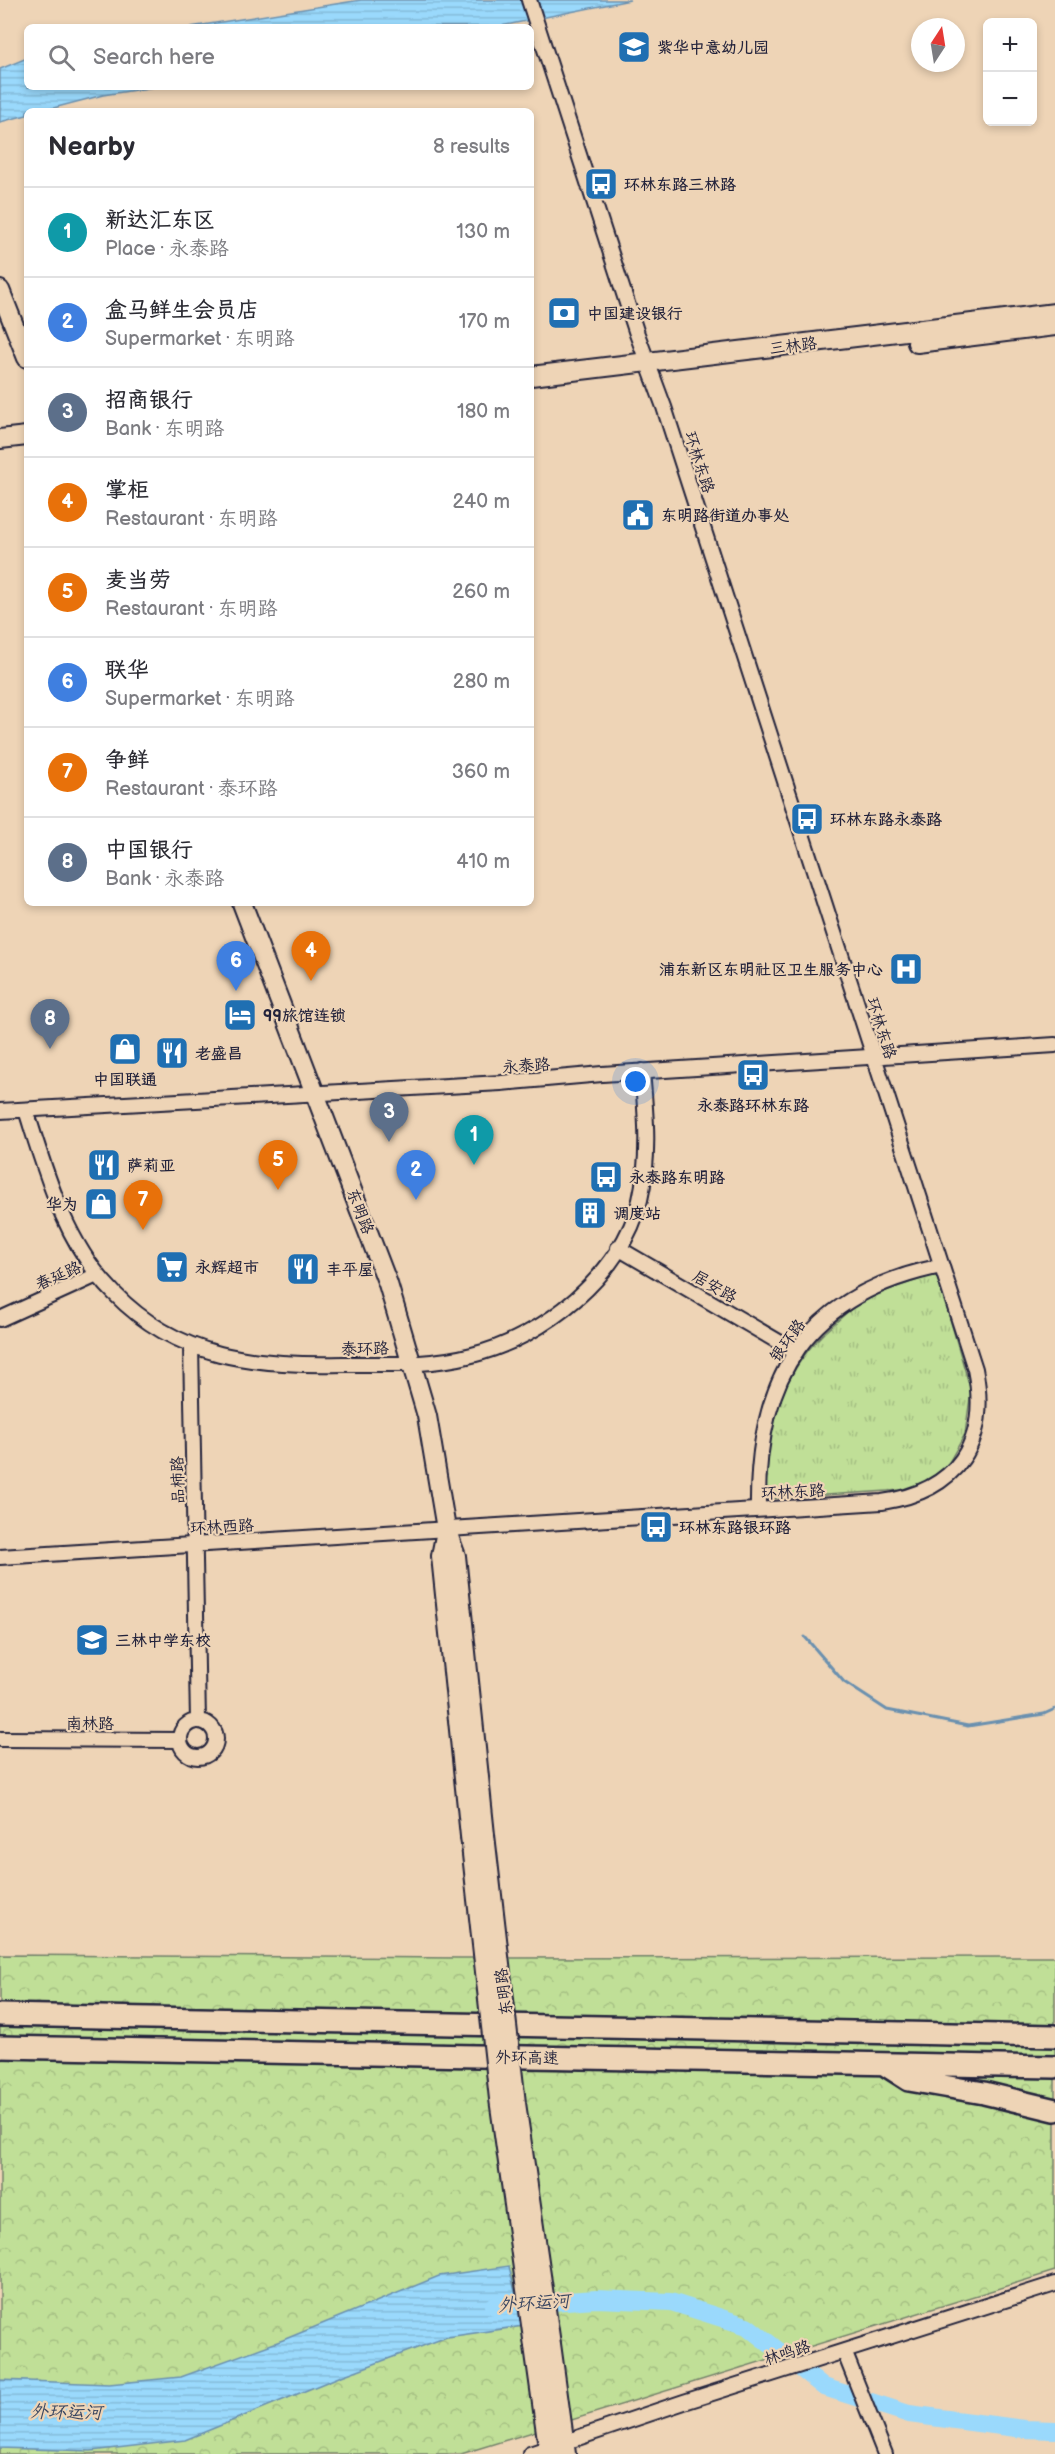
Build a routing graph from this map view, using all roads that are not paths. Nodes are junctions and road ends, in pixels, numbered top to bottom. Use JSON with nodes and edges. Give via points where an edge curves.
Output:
{"nodes":[{"id":1,"x":529,"y":0,"type":"edge"},
{"id":2,"x":0,"y":290,"type":"edge"},
{"id":3,"x":1055,"y":313,"type":"edge"},
{"id":4,"x":1055,"y":326,"type":"edge"},
{"id":5,"x":24,"y":350,"type":"edge"},
{"id":6,"x":650,"y":368,"type":"junction"},
{"id":7,"x":534,"y":376,"type":"edge"},
{"id":8,"x":534,"y":388,"type":"edge"},
{"id":9,"x":24,"y":436,"type":"edge"},
{"id":10,"x":0,"y":439,"type":"edge"},
{"id":11,"x":24,"y":448,"type":"edge"},
{"id":12,"x":0,"y":451,"type":"edge"},
{"id":13,"x":243,"y":906,"type":"edge"},
{"id":14,"x":1055,"y":1046,"type":"edge"},
{"id":15,"x":874,"y":1056,"type":"junction"},
{"id":16,"x":642,"y":1071,"type":"junction"},
{"id":17,"x":315,"y":1092,"type":"junction"},
{"id":18,"x":26,"y":1110,"type":"junction"},
{"id":19,"x":0,"y":1111,"type":"edge"},
{"id":20,"x":618,"y":1248,"type":"junction"},
{"id":21,"x":942,"y":1266,"type":"junction"},
{"id":22,"x":97,"y":1275,"type":"junction"},
{"id":23,"x":0,"y":1319,"type":"edge"},
{"id":24,"x":191,"y":1345,"type":"junction"},
{"id":25,"x":796,"y":1352,"type":"junction"},
{"id":26,"x":413,"y":1363,"type":"junction"},
{"id":27,"x":758,"y":1509,"type":"junction"},
{"id":28,"x":446,"y":1529,"type":"junction"},
{"id":29,"x":195,"y":1544,"type":"junction"},
{"id":30,"x":0,"y":1557,"type":"edge"},
{"id":31,"x":198,"y":1721,"type":"junction"},
{"id":32,"x":0,"y":1740,"type":"edge"},
{"id":33,"x":180,"y":1740,"type":"junction"},
{"id":34,"x":0,"y":2015,"type":"edge"},
{"id":35,"x":1051,"y":2033,"type":"edge"},
{"id":36,"x":0,"y":2047,"type":"edge"},
{"id":37,"x":883,"y":2064,"type":"junction"},
{"id":38,"x":1055,"y":2067,"type":"edge"},
{"id":39,"x":1055,"y":2110,"type":"edge"},
{"id":40,"x":1055,"y":2284,"type":"edge"},
{"id":41,"x":844,"y":2351,"type":"junction"},
{"id":42,"x":557,"y":2450,"type":"edge"},
{"id":43,"x":530,"y":2454,"type":"edge"},
{"id":44,"x":885,"y":2454,"type":"edge"}],
"edges":[{"from":1,"to":6,"type":"street","name":"环林东路"},
{"from":2,"to":5,"type":"main road"},
{"from":3,"to":6,"type":"main road","name":"三林路"},
{"from":4,"to":6,"type":"main road","name":"三林路"},
{"from":6,"to":7,"type":"main road","name":"三林路"},
{"from":6,"to":8,"type":"main road","name":"三林路"},
{"from":6,"to":15,"type":"street","name":"环林东路"},
{"from":9,"to":10,"type":"main road"},
{"from":11,"to":12,"type":"main road"},
{"from":13,"to":17,"type":"main road","name":"东明路"},
{"from":14,"to":15,"type":"street","name":"永泰路"},
{"from":15,"to":16,"type":"street","name":"永泰路"},
{"from":15,"to":21,"type":"street","name":"环林东路"},
{"from":16,"to":17,"type":"street","name":"永泰路","via":[[511,1083]]},
{"from":16,"to":20,"type":"street","name":"泰环路","via":[[645,1173],[640,1202]]},
{"from":17,"to":18,"type":"street","name":"永泰路"},
{"from":17,"to":26,"type":"main road","name":"东明路","via":[[377,1252]]},
{"from":18,"to":19,"type":"street","name":"永泰路"},
{"from":18,"to":22,"type":"street","name":"泰环路","via":[[57,1200]]},
{"from":20,"to":25,"type":"street","name":"居安路"},
{"from":20,"to":26,"type":"street","name":"泰环路","via":[[572,1304],[549,1322],[524,1336],[472,1355]]},
{"from":21,"to":25,"type":"street","name":"银环路","via":[[896,1277],[864,1291],[821,1322]]},
{"from":21,"to":27,"type":"street","name":"环林东路","via":[[979,1388],[977,1426],[960,1462],[928,1490],[907,1498]]},
{"from":22,"to":23,"type":"street","name":"春延路"},
{"from":22,"to":24,"type":"street","name":"泰环路","via":[[136,1313]]},
{"from":24,"to":26,"type":"street","name":"泰环路","via":[[235,1359],[281,1365]]},
{"from":24,"to":29,"type":"street","name":"品柿路"},
{"from":25,"to":27,"type":"street","name":"银环路","via":[[776,1389],[764,1423]]},
{"from":26,"to":28,"type":"main road","name":"东明路","via":[[429,1425]]},
{"from":27,"to":28,"type":"street","name":"环林东路"},
{"from":28,"to":29,"type":"street","name":"环林西路"},
{"from":28,"to":42,"type":"main road","name":"东明路","bridge":true,"via":[[456,1556],[477,1836],[516,2103]]},
{"from":29,"to":30,"type":"street","name":"环林西路"},
{"from":29,"to":31,"type":"street","name":"品柿路"},
{"from":31,"to":33,"type":"street","via":[[185,1727]]},
{"from":31,"to":33,"type":"street","via":[[214,1732],[216,1739],[211,1752],[191,1756],[181,1747]]},
{"from":32,"to":33,"type":"street","name":"南林路"},
{"from":34,"to":35,"type":"highway","name":"外环高速"},
{"from":36,"to":37,"type":"highway","name":"外环高速"},
{"from":37,"to":38,"type":"highway","name":"外环高速"},
{"from":37,"to":39,"type":"highway","via":[[909,2080]]},
{"from":40,"to":41,"type":"street","name":"林鸣路"},
{"from":41,"to":42,"type":"street","name":"林鸣路"},
{"from":41,"to":44,"type":"street"},
{"from":42,"to":43,"type":"street","name":"林鸣路"}]}
